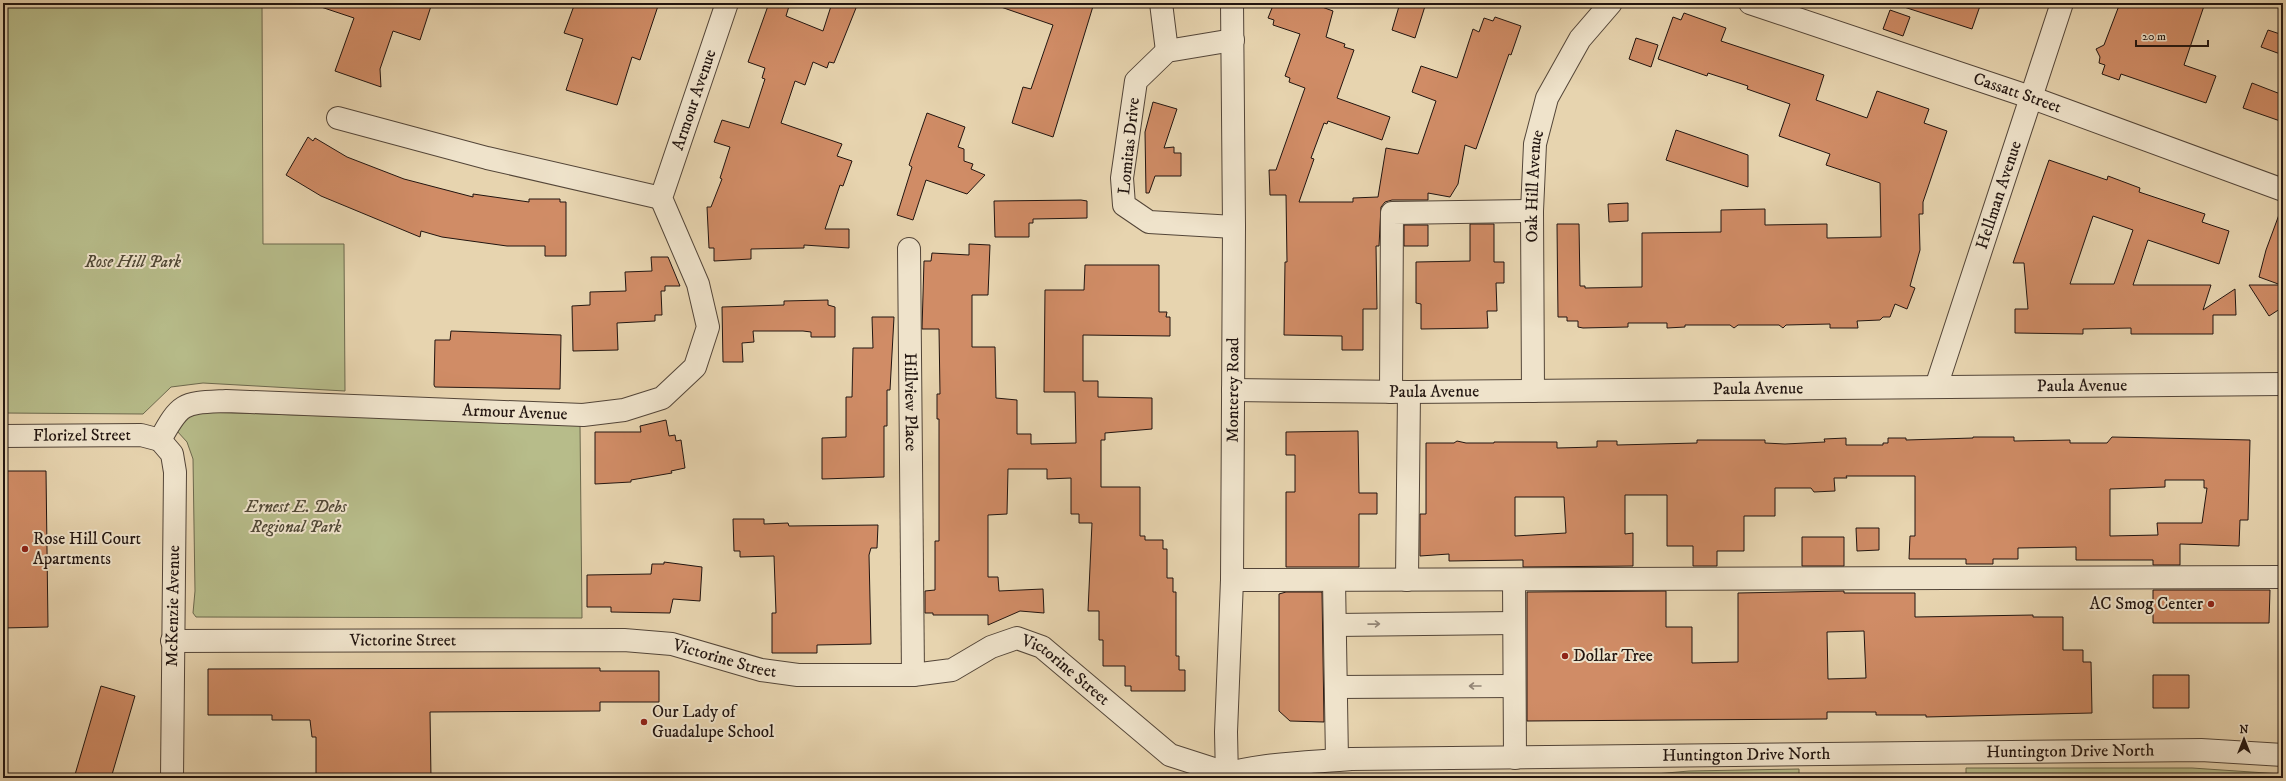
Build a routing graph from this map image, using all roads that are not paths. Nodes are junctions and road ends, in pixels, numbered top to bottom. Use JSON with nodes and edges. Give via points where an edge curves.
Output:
{"nodes":[{"id":1,"x":727,"y":3,"type":"edge"},
{"id":2,"x":1161,"y":3,"type":"edge"},
{"id":3,"x":1232,"y":3,"type":"edge"},
{"id":4,"x":1611,"y":3,"type":"edge"},
{"id":5,"x":1750,"y":3,"type":"edge"},
{"id":6,"x":2062,"y":3,"type":"edge"},
{"id":7,"x":1233,"y":40,"type":"junction"},
{"id":8,"x":1167,"y":52,"type":"junction"},
{"id":9,"x":2030,"y":97,"type":"junction"},
{"id":10,"x":338,"y":118,"type":"dead end"},
{"id":11,"x":2283,"y":190,"type":"edge"},
{"id":12,"x":661,"y":198,"type":"junction"},
{"id":13,"x":1532,"y":212,"type":"junction"},
{"id":14,"x":1234,"y":227,"type":"junction"},
{"id":15,"x":909,"y":249,"type":"dead end"},
{"id":16,"x":2283,"y":384,"type":"edge"},
{"id":17,"x":1936,"y":387,"type":"junction"},
{"id":18,"x":1233,"y":390,"type":"junction"},
{"id":19,"x":1533,"y":391,"type":"junction"},
{"id":20,"x":1400,"y":392,"type":"junction"},
{"id":21,"x":3,"y":436,"type":"edge"},
{"id":22,"x":160,"y":440,"type":"junction"},
{"id":23,"x":2283,"y":577,"type":"edge"},
{"id":24,"x":1232,"y":580,"type":"junction"},
{"id":25,"x":1334,"y":580,"type":"junction"},
{"id":26,"x":1407,"y":580,"type":"junction"},
{"id":27,"x":1514,"y":580,"type":"junction"},
{"id":28,"x":1514,"y":623,"type":"junction"},
{"id":29,"x":1335,"y":625,"type":"junction"},
{"id":30,"x":172,"y":641,"type":"junction"},
{"id":31,"x":913,"y":675,"type":"junction"},
{"id":32,"x":1514,"y":686,"type":"junction"},
{"id":33,"x":1336,"y":687,"type":"junction"},
{"id":34,"x":2283,"y":755,"type":"edge"},
{"id":35,"x":1515,"y":758,"type":"junction"},
{"id":36,"x":1337,"y":760,"type":"junction"},
{"id":37,"x":1221,"y":776,"type":"edge"},
{"id":38,"x":172,"y":778,"type":"edge"}],
"edges":[{"from":1,"to":12,"type":"street","name":"Armour Avenue"},
{"from":2,"to":8,"type":"street"},
{"from":3,"to":7,"type":"street","name":"Monterey Road"},
{"from":4,"to":13,"type":"street","name":"Oak Hill Avenue","via":[[1580,39],[1547,98],[1535,144]]},
{"from":5,"to":9,"type":"street","name":"Cassatt Street"},
{"from":6,"to":9,"type":"street","name":"Hellman Avenue"},
{"from":7,"to":8,"type":"street"},
{"from":7,"to":14,"type":"street","name":"Monterey Road"},
{"from":8,"to":14,"type":"street","name":"Lomitas Drive","via":[[1136,81],[1122,178],[1124,205],[1149,222]]},
{"from":9,"to":11,"type":"street","name":"Cassatt Street"},
{"from":9,"to":17,"type":"street","name":"Hellman Avenue"},
{"from":10,"to":12,"type":"street","via":[[487,158]]},
{"from":12,"to":22,"type":"street","name":"Armour Avenue","via":[[698,284],[708,327],[695,368],[662,398],[624,410],[583,415],[226,401],[190,403],[172,417]]},
{"from":13,"to":19,"type":"street","name":"Oak Hill Avenue"},
{"from":13,"to":20,"type":"street","via":[[1392,213]]},
{"from":14,"to":18,"type":"street","name":"Monterey Road"},
{"from":15,"to":31,"type":"street","name":"Hillview Place"},
{"from":16,"to":17,"type":"street","name":"Paula Avenue"},
{"from":17,"to":19,"type":"street","name":"Paula Avenue"},
{"from":18,"to":20,"type":"street","name":"Paula Avenue"},
{"from":18,"to":24,"type":"street","name":"Monterey Road"},
{"from":19,"to":20,"type":"street","name":"Paula Avenue"},
{"from":20,"to":26,"type":"street"},
{"from":21,"to":22,"type":"street","name":"Florizel Street","via":[[141,435]]},
{"from":22,"to":30,"type":"street","name":"McKenzie Avenue","via":[[172,454],[175,472]]},
{"from":23,"to":27,"type":"street"},
{"from":24,"to":25,"type":"street"},
{"from":24,"to":37,"type":"street","name":"Monterey Road","via":[[1226,732]]},
{"from":25,"to":26,"type":"street"},
{"from":25,"to":29,"type":"street"},
{"from":26,"to":27,"type":"street"},
{"from":27,"to":28,"type":"street"},
{"from":29,"to":28,"type":"street","one_way":true},
{"from":28,"to":32,"type":"street"},
{"from":29,"to":33,"type":"street"},
{"from":30,"to":31,"type":"street","name":"Victorine Street","via":[[624,640],[672,644],[761,670],[798,676]]},
{"from":30,"to":38,"type":"street","name":"McKenzie Avenue"},
{"from":31,"to":37,"type":"street","name":"Victorine Street","via":[[952,670],[991,647],[1017,638],[1042,647],[1170,755]]},
{"from":32,"to":33,"type":"street","one_way":true},
{"from":32,"to":35,"type":"street"},
{"from":33,"to":36,"type":"street"},
{"from":34,"to":35,"type":"street","name":"Huntington Drive North","via":[[2201,750],[1666,754]]},
{"from":35,"to":36,"type":"street","name":"Huntington Drive North"},
{"from":36,"to":37,"type":"street","name":"Huntington Drive North","via":[[1303,762]]}]}
